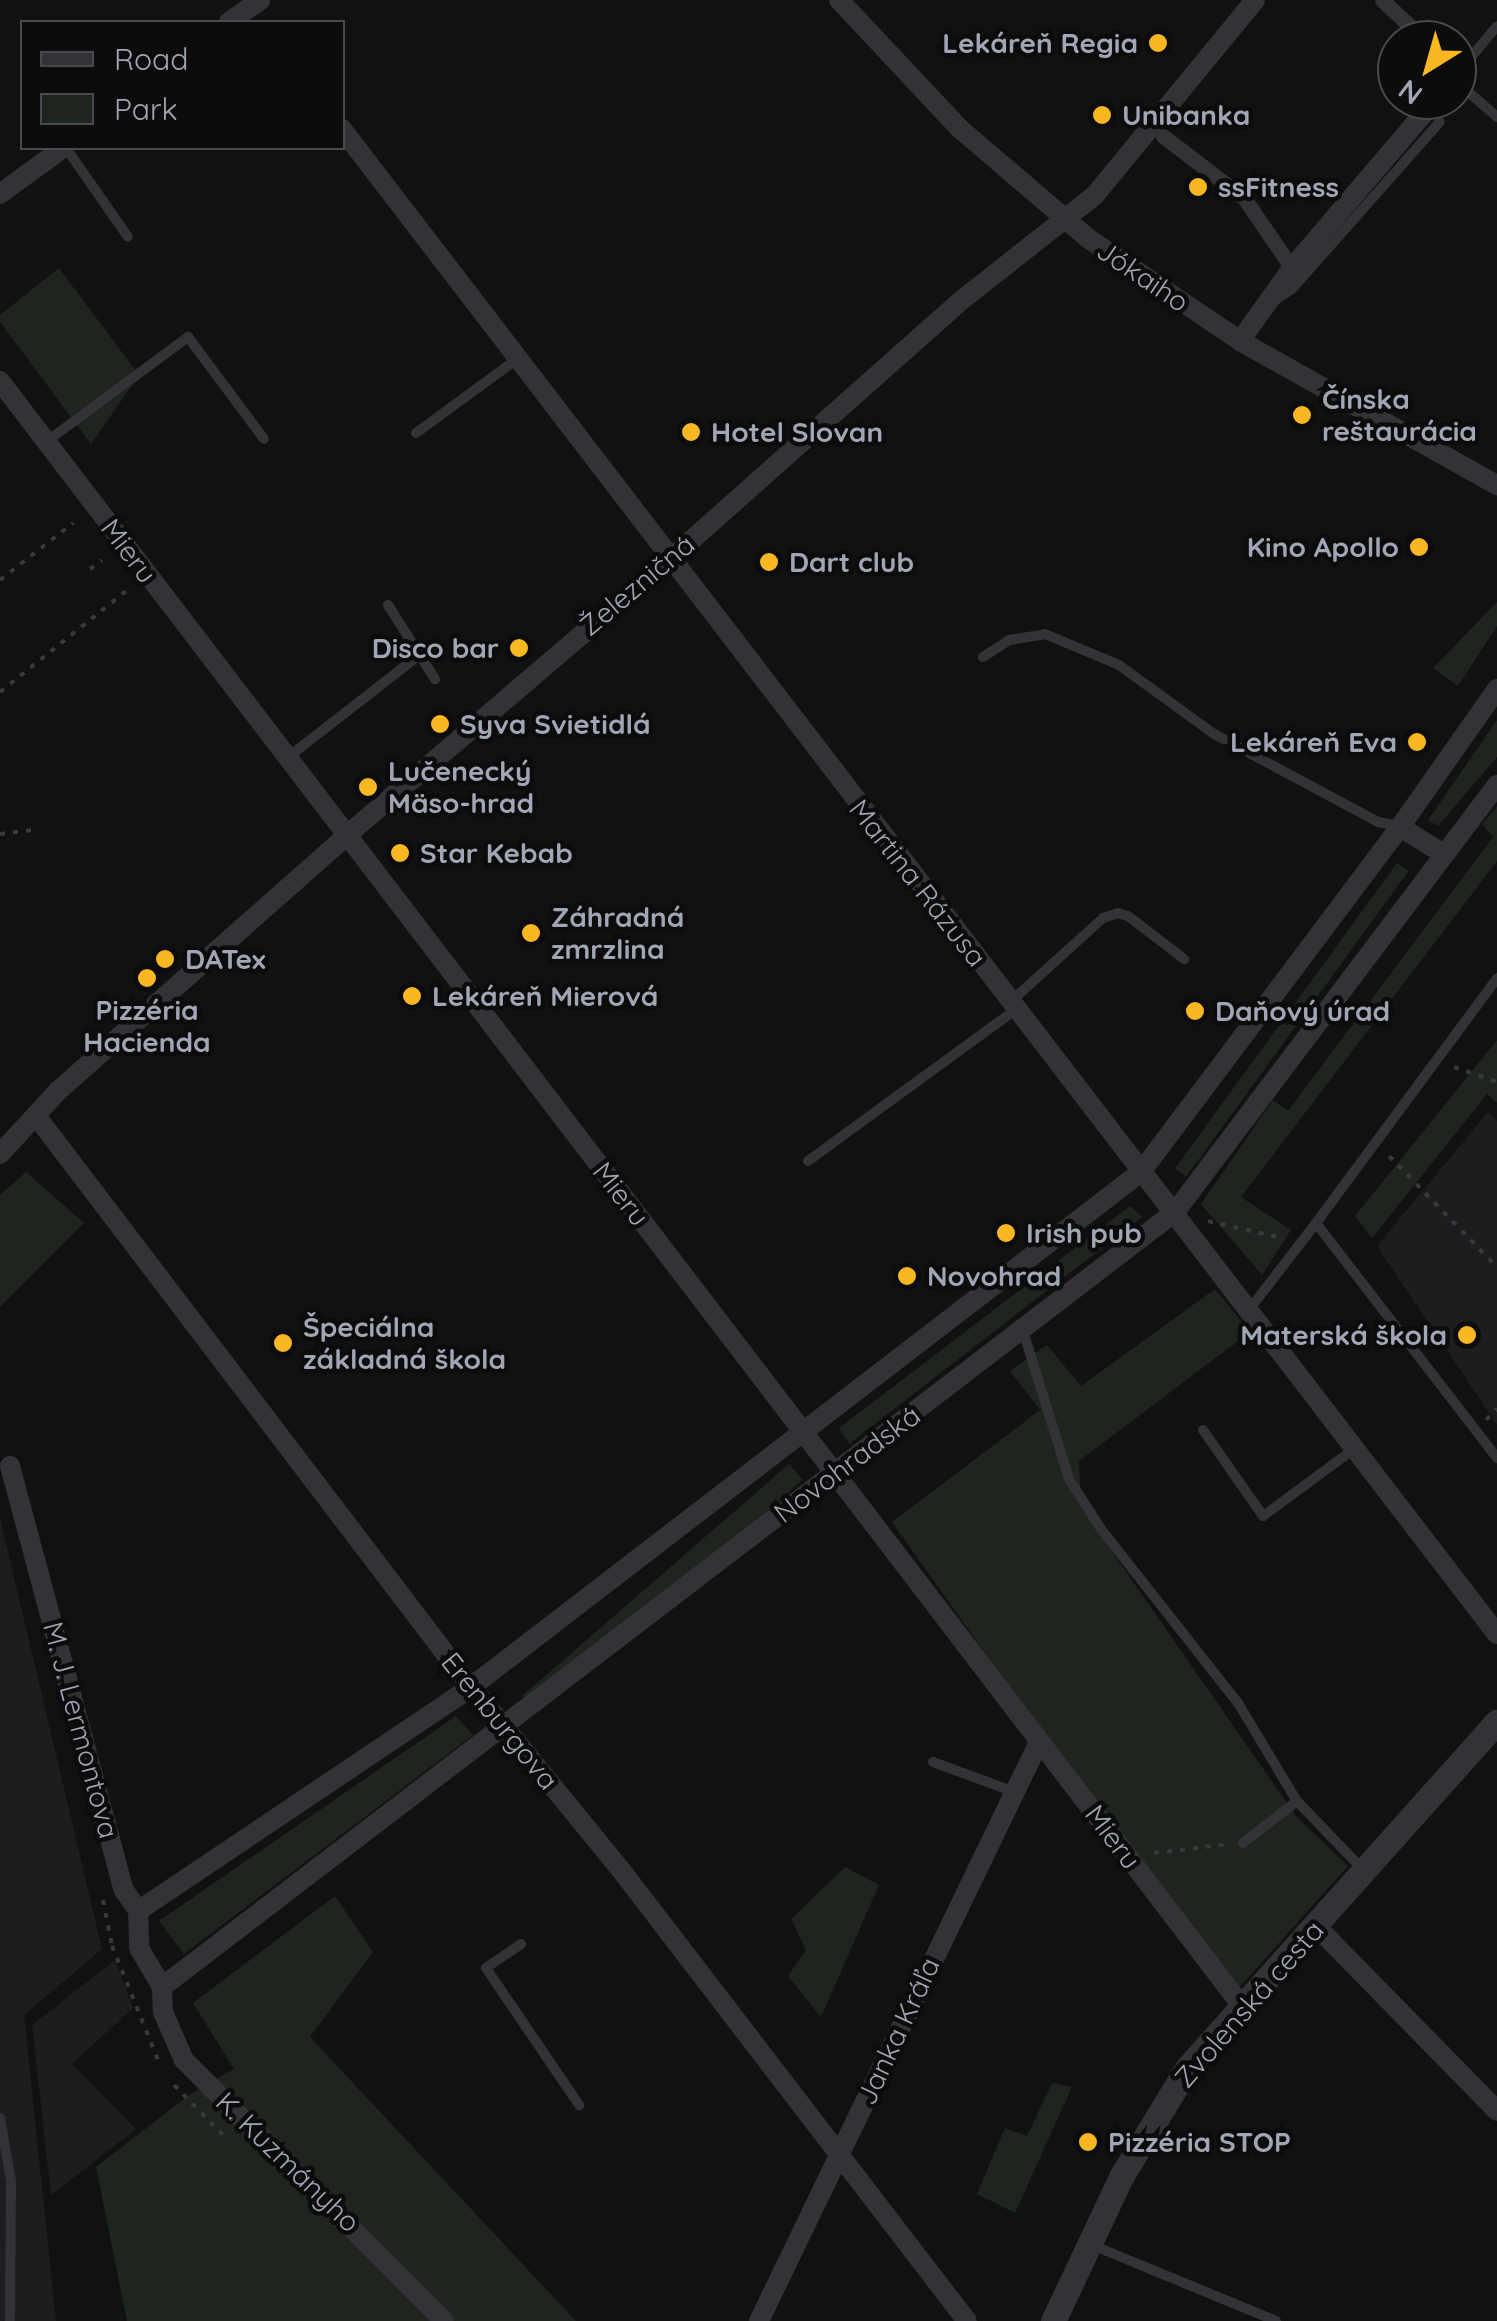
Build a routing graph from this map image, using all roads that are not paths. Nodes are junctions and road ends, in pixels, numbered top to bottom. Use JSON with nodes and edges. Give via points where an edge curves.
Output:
{"nodes":[{"id":1,"x":839,"y":0,"type":"edge"},
{"id":2,"x":1255,"y":0,"type":"edge"},
{"id":3,"x":1382,"y":0,"type":"edge"},
{"id":4,"x":254,"y":7,"type":"edge"},
{"id":5,"x":232,"y":20,"type":"edge"},
{"id":6,"x":1404,"y":20,"type":"edge"},
{"id":7,"x":1497,"y":26,"type":"edge"},
{"id":8,"x":1477,"y":50,"type":"edge"},
{"id":9,"x":1477,"y":99,"type":"edge"},
{"id":10,"x":1497,"y":116,"type":"edge"},
{"id":11,"x":1418,"y":120,"type":"edge"},
{"id":12,"x":1440,"y":122,"type":"dead end"},
{"id":13,"x":345,"y":134,"type":"edge"},
{"id":14,"x":1163,"y":136,"type":"dead end"},
{"id":15,"x":61,"y":150,"type":"edge"},
{"id":16,"x":65,"y":150,"type":"edge"},
{"id":17,"x":0,"y":194,"type":"edge"},
{"id":18,"x":1062,"y":218,"type":"junction"},
{"id":19,"x":128,"y":237,"type":"dead end"},
{"id":20,"x":1292,"y":268,"type":"junction"},
{"id":21,"x":1264,"y":308,"type":"junction"},
{"id":22,"x":1240,"y":341,"type":"junction"},
{"id":23,"x":517,"y":359,"type":"junction"},
{"id":24,"x":0,"y":382,"type":"edge"},
{"id":25,"x":416,"y":433,"type":"dead end"},
{"id":26,"x":264,"y":439,"type":"dead end"},
{"id":27,"x":46,"y":442,"type":"junction"},
{"id":28,"x":1497,"y":486,"type":"edge"},
{"id":29,"x":669,"y":560,"type":"junction"},
{"id":30,"x":388,"y":604,"type":"dead end"},
{"id":31,"x":418,"y":656,"type":"junction"},
{"id":32,"x":983,"y":656,"type":"dead end"},
{"id":33,"x":434,"y":679,"type":"dead end"},
{"id":34,"x":1497,"y":689,"type":"edge"},
{"id":35,"x":287,"y":758,"type":"junction"},
{"id":36,"x":1497,"y":786,"type":"edge"},
{"id":37,"x":1400,"y":826,"type":"junction"},
{"id":38,"x":346,"y":836,"type":"junction"},
{"id":39,"x":1442,"y":853,"type":"junction"},
{"id":40,"x":1184,"y":959,"type":"dead end"},
{"id":41,"x":1497,"y":978,"type":"edge"},
{"id":42,"x":1012,"y":1006,"type":"junction"},
{"id":43,"x":37,"y":1117,"type":"junction"},
{"id":44,"x":0,"y":1154,"type":"edge"},
{"id":45,"x":808,"y":1161,"type":"dead end"},
{"id":46,"x":1142,"y":1172,"type":"junction"},
{"id":47,"x":1175,"y":1212,"type":"junction"},
{"id":48,"x":1316,"y":1223,"type":"junction"},
{"id":49,"x":1249,"y":1310,"type":"junction"},
{"id":50,"x":1023,"y":1331,"type":"junction"},
{"id":51,"x":1202,"y":1430,"type":"dead end"},
{"id":52,"x":805,"y":1434,"type":"junction"},
{"id":53,"x":1354,"y":1449,"type":"junction"},
{"id":54,"x":1497,"y":1458,"type":"edge"},
{"id":55,"x":10,"y":1466,"type":"dead end"},
{"id":56,"x":834,"y":1473,"type":"junction"},
{"id":57,"x":1497,"y":1634,"type":"edge"},
{"id":58,"x":472,"y":1686,"type":"junction"},
{"id":59,"x":1497,"y":1722,"type":"edge"},
{"id":60,"x":504,"y":1729,"type":"junction"},
{"id":61,"x":1039,"y":1742,"type":"junction"},
{"id":62,"x":933,"y":1762,"type":"dead end"},
{"id":63,"x":1012,"y":1791,"type":"junction"},
{"id":64,"x":1297,"y":1801,"type":"junction"},
{"id":65,"x":1244,"y":1843,"type":"road end"},
{"id":66,"x":1365,"y":1872,"type":"junction"},
{"id":67,"x":138,"y":1912,"type":"junction"},
{"id":68,"x":1316,"y":1926,"type":"junction"},
{"id":69,"x":521,"y":1944,"type":"dead end"},
{"id":70,"x":162,"y":1987,"type":"junction"},
{"id":71,"x":1242,"y":2006,"type":"junction"},
{"id":72,"x":579,"y":2105,"type":"dead end"},
{"id":73,"x":1497,"y":2111,"type":"edge"},
{"id":74,"x":0,"y":2118,"type":"edge"},
{"id":75,"x":839,"y":2155,"type":"junction"},
{"id":76,"x":1091,"y":2245,"type":"junction"},
{"id":77,"x":1271,"y":2320,"type":"edge"},
{"id":78,"x":10,"y":2321,"type":"edge"},
{"id":79,"x":444,"y":2321,"type":"edge"},
{"id":80,"x":759,"y":2321,"type":"edge"},
{"id":81,"x":967,"y":2321,"type":"edge"},
{"id":82,"x":1053,"y":2321,"type":"edge"}],
"edges":[{"from":1,"to":18,"type":"street","name":"Jókaiho","via":[[959,128]]},
{"from":2,"to":18,"type":"street","name":"Železničná","via":[[1096,195]]},
{"from":3,"to":6,"type":"street"},
{"from":4,"to":5,"type":"street"},
{"from":7,"to":8,"type":"lane"},
{"from":9,"to":10,"type":"lane"},
{"from":11,"to":20,"type":"street"},
{"from":12,"to":21,"type":"lane","via":[[1292,289]]},
{"from":13,"to":23,"type":"street","name":"Martina Rázusa"},
{"from":14,"to":20,"type":"street","via":[[1244,198]]},
{"from":15,"to":17,"type":"street"},
{"from":16,"to":19,"type":"lane"},
{"from":18,"to":22,"type":"street","name":"Jókaiho"},
{"from":18,"to":29,"type":"street","name":"Železničná"},
{"from":20,"to":21,"type":"street"},
{"from":21,"to":22,"type":"street"},
{"from":22,"to":28,"type":"street","name":"Jókaiho"},
{"from":23,"to":25,"type":"lane"},
{"from":23,"to":29,"type":"street","name":"Martina Rázusa"},
{"from":24,"to":27,"type":"street","name":"Mieru"},
{"from":26,"to":27,"type":"lane","via":[[188,336]]},
{"from":27,"to":35,"type":"street","name":"Mieru"},
{"from":29,"to":38,"type":"street","name":"Železničná"},
{"from":29,"to":42,"type":"street","name":"Martina Rázusa"},
{"from":30,"to":31,"type":"lane"},
{"from":31,"to":33,"type":"lane"},
{"from":31,"to":35,"type":"lane"},
{"from":32,"to":37,"type":"lane","via":[[1009,640],[1045,634],[1119,665],[1214,734],[1378,822]]},
{"from":34,"to":37,"type":"street","name":"Novohradská"},
{"from":35,"to":38,"type":"street","name":"Mieru"},
{"from":36,"to":39,"type":"street","name":"Novohradská"},
{"from":37,"to":39,"type":"street"},
{"from":37,"to":46,"type":"street","name":"Novohradská"},
{"from":38,"to":43,"type":"street","name":"Železničná","via":[[58,1091]]},
{"from":38,"to":52,"type":"street","name":"Mieru"},
{"from":39,"to":47,"type":"street","name":"Novohradská"},
{"from":40,"to":42,"type":"lane","via":[[1118,913],[1103,918]]},
{"from":41,"to":48,"type":"lane"},
{"from":42,"to":45,"type":"lane"},
{"from":42,"to":46,"type":"street","name":"Martina Rázusa"},
{"from":43,"to":44,"type":"street","name":"Železničná"},
{"from":43,"to":58,"type":"street","name":"Erenburgova"},
{"from":46,"to":47,"type":"street","name":"Martina Rázusa"},
{"from":46,"to":52,"type":"street","name":"Novohradská"},
{"from":47,"to":49,"type":"street","name":"Martina Rázusa"},
{"from":47,"to":50,"type":"street","name":"Novohradská"},
{"from":48,"to":49,"type":"lane"},
{"from":48,"to":54,"type":"lane"},
{"from":49,"to":53,"type":"street","name":"Martina Rázusa"},
{"from":50,"to":56,"type":"street","name":"Novohradská"},
{"from":50,"to":64,"type":"lane","via":[[1069,1479],[1100,1529],[1238,1703]]},
{"from":51,"to":53,"type":"lane","via":[[1263,1516]]},
{"from":52,"to":56,"type":"street","name":"Mieru"},
{"from":52,"to":58,"type":"street","name":"Novohradská"},
{"from":53,"to":57,"type":"street","name":"Martina Rázusa"},
{"from":55,"to":67,"type":"street","name":"M. J. Lermontova","via":[[124,1890]]},
{"from":56,"to":60,"type":"street","name":"Novohradská"},
{"from":56,"to":61,"type":"street","name":"Mieru"},
{"from":58,"to":60,"type":"street","name":"Erenburgova"},
{"from":58,"to":67,"type":"street","name":"Novohradská"},
{"from":59,"to":66,"type":"street","name":"Zvolenská cesta"},
{"from":60,"to":70,"type":"street","name":"Novohradská"},
{"from":60,"to":75,"type":"street","name":"Erenburgova"},
{"from":61,"to":63,"type":"street","name":"Janka Kráľa"},
{"from":61,"to":71,"type":"street","name":"Mieru"},
{"from":62,"to":63,"type":"lane"},
{"from":63,"to":75,"type":"street","name":"Janka Kráľa"},
{"from":64,"to":65,"type":"lane"},
{"from":64,"to":66,"type":"lane"},
{"from":66,"to":68,"type":"street","name":"Zvolenská cesta"},
{"from":67,"to":70,"type":"street","name":"M. J. Lermontova","via":[[138,1948]]},
{"from":68,"to":71,"type":"street","name":"Zvolenská cesta"},
{"from":68,"to":73,"type":"street"},
{"from":69,"to":72,"type":"lane","via":[[486,1968]]},
{"from":70,"to":79,"type":"street","name":"K. Kuzmányho","via":[[164,2012],[184,2060]]},
{"from":71,"to":76,"type":"street","name":"Zvolenská cesta","via":[[1156,2114]]},
{"from":74,"to":78,"type":"lane","via":[[11,2181]]},
{"from":75,"to":80,"type":"street","name":"Janka Kráľa"},
{"from":75,"to":81,"type":"street","name":"Erenburgova"},
{"from":76,"to":77,"type":"lane"},
{"from":76,"to":82,"type":"street","name":"Zvolenská cesta"}]}
